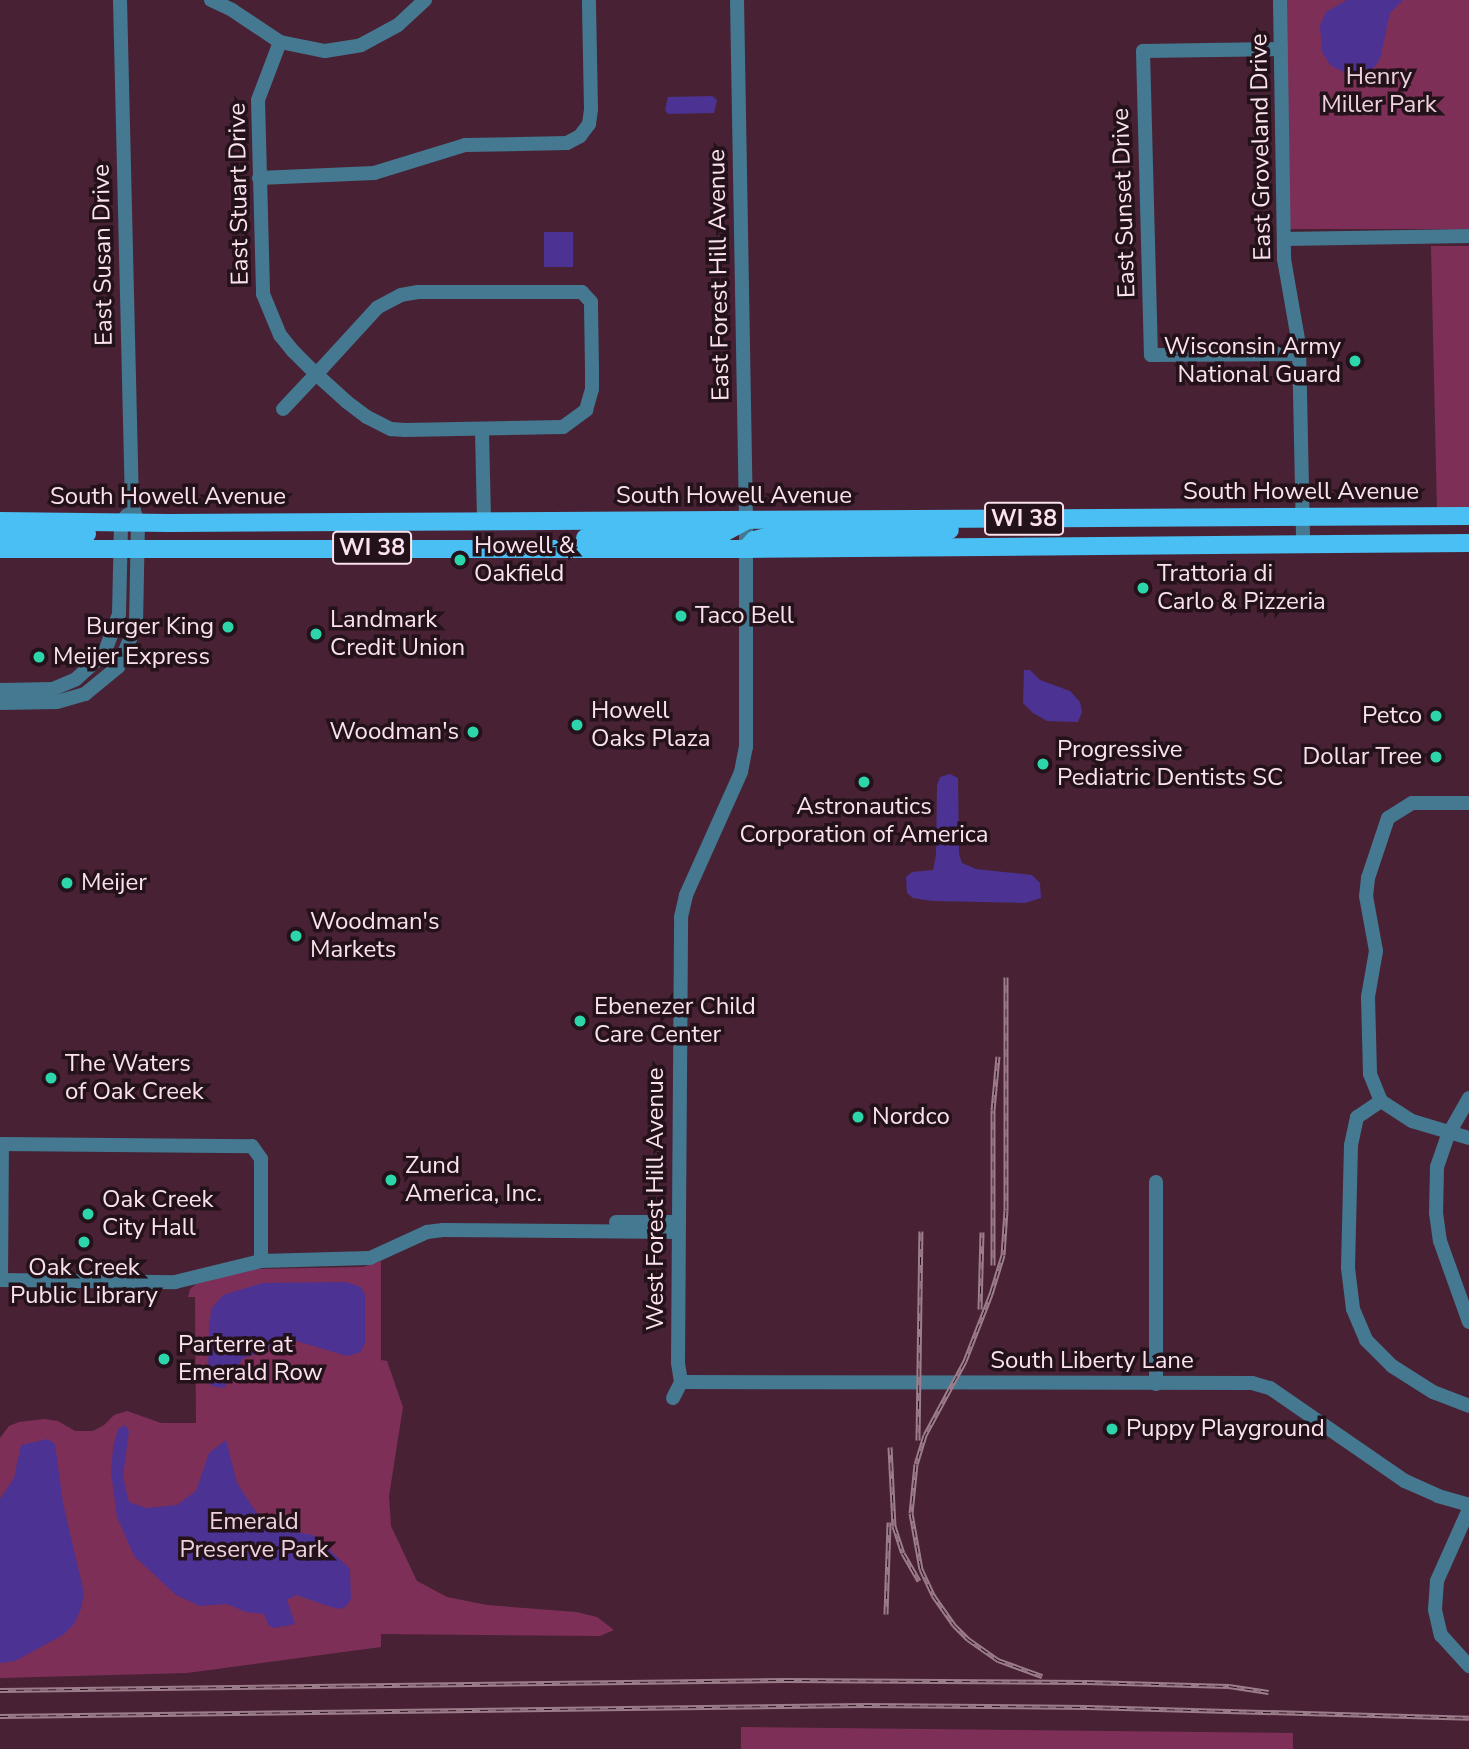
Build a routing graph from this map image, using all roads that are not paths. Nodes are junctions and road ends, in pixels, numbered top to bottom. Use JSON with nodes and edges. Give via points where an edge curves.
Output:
{"nodes":[{"id":1,"x":120,"y":0,"type":"edge"},
{"id":2,"x":211,"y":0,"type":"edge"},
{"id":3,"x":425,"y":0,"type":"edge"},
{"id":4,"x":589,"y":0,"type":"edge"},
{"id":5,"x":737,"y":0,"type":"edge"},
{"id":6,"x":1280,"y":0,"type":"edge"},
{"id":7,"x":280,"y":42,"type":"junction"},
{"id":8,"x":1281,"y":48,"type":"junction"},
{"id":9,"x":259,"y":178,"type":"junction"},
{"id":10,"x":1469,"y":236,"type":"edge"},
{"id":11,"x":1284,"y":239,"type":"junction"},
{"id":12,"x":1300,"y":354,"type":"junction"},
{"id":13,"x":316,"y":374,"type":"junction"},
{"id":14,"x":283,"y":409,"type":"dead end"},
{"id":15,"x":482,"y":431,"type":"junction"},
{"id":16,"x":1302,"y":516,"type":"junction"},
{"id":17,"x":1469,"y":516,"type":"edge"},
{"id":18,"x":1023,"y":519,"type":"junction"},
{"id":19,"x":484,"y":520,"type":"junction"},
{"id":20,"x":746,"y":520,"type":"junction"},
{"id":21,"x":0,"y":521,"type":"edge"},
{"id":22,"x":619,"y":521,"type":"junction"},
{"id":23,"x":128,"y":531,"type":"junction"},
{"id":24,"x":0,"y":534,"type":"edge"},
{"id":25,"x":1469,"y":543,"type":"edge"},
{"id":26,"x":1303,"y":544,"type":"junction"},
{"id":27,"x":373,"y":548,"type":"junction"},
{"id":28,"x":481,"y":548,"type":"junction"},
{"id":29,"x":522,"y":548,"type":"junction"},
{"id":30,"x":0,"y":549,"type":"edge"},
{"id":31,"x":747,"y":549,"type":"junction"},
{"id":32,"x":0,"y":690,"type":"edge"},
{"id":33,"x":0,"y":703,"type":"edge"},
{"id":34,"x":1469,"y":803,"type":"edge"},
{"id":35,"x":1469,"y":1098,"type":"edge"},
{"id":36,"x":1381,"y":1101,"type":"junction"},
{"id":37,"x":1448,"y":1135,"type":"junction"},
{"id":38,"x":1469,"y":1138,"type":"edge"},
{"id":39,"x":1,"y":1144,"type":"edge"},
{"id":40,"x":1156,"y":1182,"type":"dead end"},
{"id":41,"x":678,"y":1227,"type":"junction"},
{"id":42,"x":261,"y":1261,"type":"junction"},
{"id":43,"x":1,"y":1280,"type":"edge"},
{"id":44,"x":1469,"y":1322,"type":"edge"},
{"id":45,"x":681,"y":1382,"type":"junction"},
{"id":46,"x":1156,"y":1384,"type":"junction"},
{"id":47,"x":673,"y":1398,"type":"dead end"},
{"id":48,"x":1469,"y":1406,"type":"edge"},
{"id":49,"x":1469,"y":1507,"type":"edge"},
{"id":50,"x":1469,"y":1666,"type":"edge"}],
"edges":[{"from":1,"to":23,"type":"street","name":"East Susan Drive"},
{"from":2,"to":7,"type":"street"},
{"from":3,"to":7,"type":"street","via":[[398,25],[362,45],[325,51]]},
{"from":4,"to":9,"type":"street","via":[[592,109],[589,124],[568,143],[454,146],[374,173]]},
{"from":5,"to":20,"type":"street","name":"East Forest Hill Avenue"},
{"from":6,"to":8,"type":"street","name":"East Groveland Drive"},
{"from":7,"to":9,"type":"street","name":"East Stuart Drive","via":[[258,100]]},
{"from":8,"to":11,"type":"street","name":"East Groveland Drive"},
{"from":8,"to":12,"type":"street","name":"East Sunset Drive","via":[[1143,51],[1151,355]]},
{"from":9,"to":13,"type":"street","name":"East Stuart Drive","via":[[263,294],[280,335]]},
{"from":10,"to":11,"type":"street"},
{"from":11,"to":12,"type":"street","name":"East Groveland Drive"},
{"from":12,"to":16,"type":"street","name":"East Groveland Drive"},
{"from":13,"to":14,"type":"street"},
{"from":13,"to":15,"type":"street","name":"East Stuart Drive","via":[[367,417],[391,429]]},
{"from":13,"to":15,"type":"street","name":"East Stuart Drive","via":[[377,308],[401,295],[587,295],[591,302],[592,369],[586,411],[563,427]]},
{"from":15,"to":19,"type":"street"},
{"from":16,"to":17,"type":"main road","name":"South Howell Avenue","number":"WI 38"},
{"from":16,"to":18,"type":"main road","name":"South Howell Avenue","number":"WI 38"},
{"from":16,"to":26,"type":"street","name":"East Groveland Drive"},
{"from":18,"to":20,"type":"main road","name":"South Howell Avenue","number":"WI 38"},
{"from":18,"to":31,"type":"main road","via":[[897,535],[765,536]]},
{"from":19,"to":22,"type":"main road","name":"South Howell Avenue","number":"WI 38"},
{"from":19,"to":23,"type":"main road","name":"South Howell Avenue","number":"WI 38"},
{"from":19,"to":27,"type":"main road","via":[[467,538],[416,539]]},
{"from":20,"to":22,"type":"main road","name":"South Howell Avenue","number":"WI 38"},
{"from":20,"to":29,"type":"main road","via":[[722,534],[619,535]]},
{"from":20,"to":31,"type":"street","name":"East Forest Hill Avenue"},
{"from":21,"to":23,"type":"main road","name":"South Howell Avenue","number":"WI 38"},
{"from":22,"to":28,"type":"main road","via":[[557,530],[501,531]]},
{"from":23,"to":24,"type":"main road"},
{"from":23,"to":27,"type":"main road","name":"South Howell Avenue","number":"WI 38"},
{"from":23,"to":30,"type":"main road","name":"South Howell Avenue","number":"WI 38"},
{"from":23,"to":32,"type":"street","via":[[119,614],[104,654],[76,679],[53,689]]},
{"from":23,"to":33,"type":"street","via":[[136,625],[118,667],[72,699]]},
{"from":25,"to":26,"type":"main road","name":"South Howell Avenue","number":"WI 38"},
{"from":26,"to":31,"type":"main road","name":"South Howell Avenue","number":"WI 38"},
{"from":27,"to":28,"type":"main road","name":"South Howell Avenue","number":"WI 38"},
{"from":28,"to":29,"type":"main road","name":"South Howell Avenue","number":"WI 38"},
{"from":29,"to":31,"type":"main road","name":"South Howell Avenue","number":"WI 38"},
{"from":31,"to":41,"type":"street","name":"West Forest Hill Avenue","via":[[744,761],[686,895],[681,917]]},
{"from":34,"to":36,"type":"street","via":[[1412,803],[1388,818],[1368,878],[1366,897],[1376,951],[1368,997],[1370,1074]]},
{"from":35,"to":37,"type":"street"},
{"from":36,"to":37,"type":"street","via":[[1412,1121]]},
{"from":36,"to":48,"type":"street","via":[[1357,1117],[1352,1145],[1348,1268],[1353,1309],[1366,1340],[1392,1366],[1433,1392]]},
{"from":37,"to":38,"type":"street"},
{"from":37,"to":44,"type":"street","via":[[1437,1167],[1436,1213],[1440,1241]]},
{"from":39,"to":42,"type":"street","via":[[251,1146],[261,1159]]},
{"from":39,"to":43,"type":"street"},
{"from":40,"to":46,"type":"street"},
{"from":41,"to":42,"type":"street","via":[[613,1222],[580,1230],[443,1230],[427,1232],[370,1258]]},
{"from":41,"to":45,"type":"street","name":"West Forest Hill Avenue"},
{"from":42,"to":43,"type":"street","via":[[175,1282]]},
{"from":45,"to":46,"type":"street","name":"South Liberty Lane"},
{"from":45,"to":47,"type":"street"},
{"from":46,"to":49,"type":"street","name":"South Liberty Lane","via":[[1252,1383],[1270,1388],[1405,1480]]},
{"from":49,"to":50,"type":"street","via":[[1437,1581],[1435,1610],[1441,1635]]}]}
